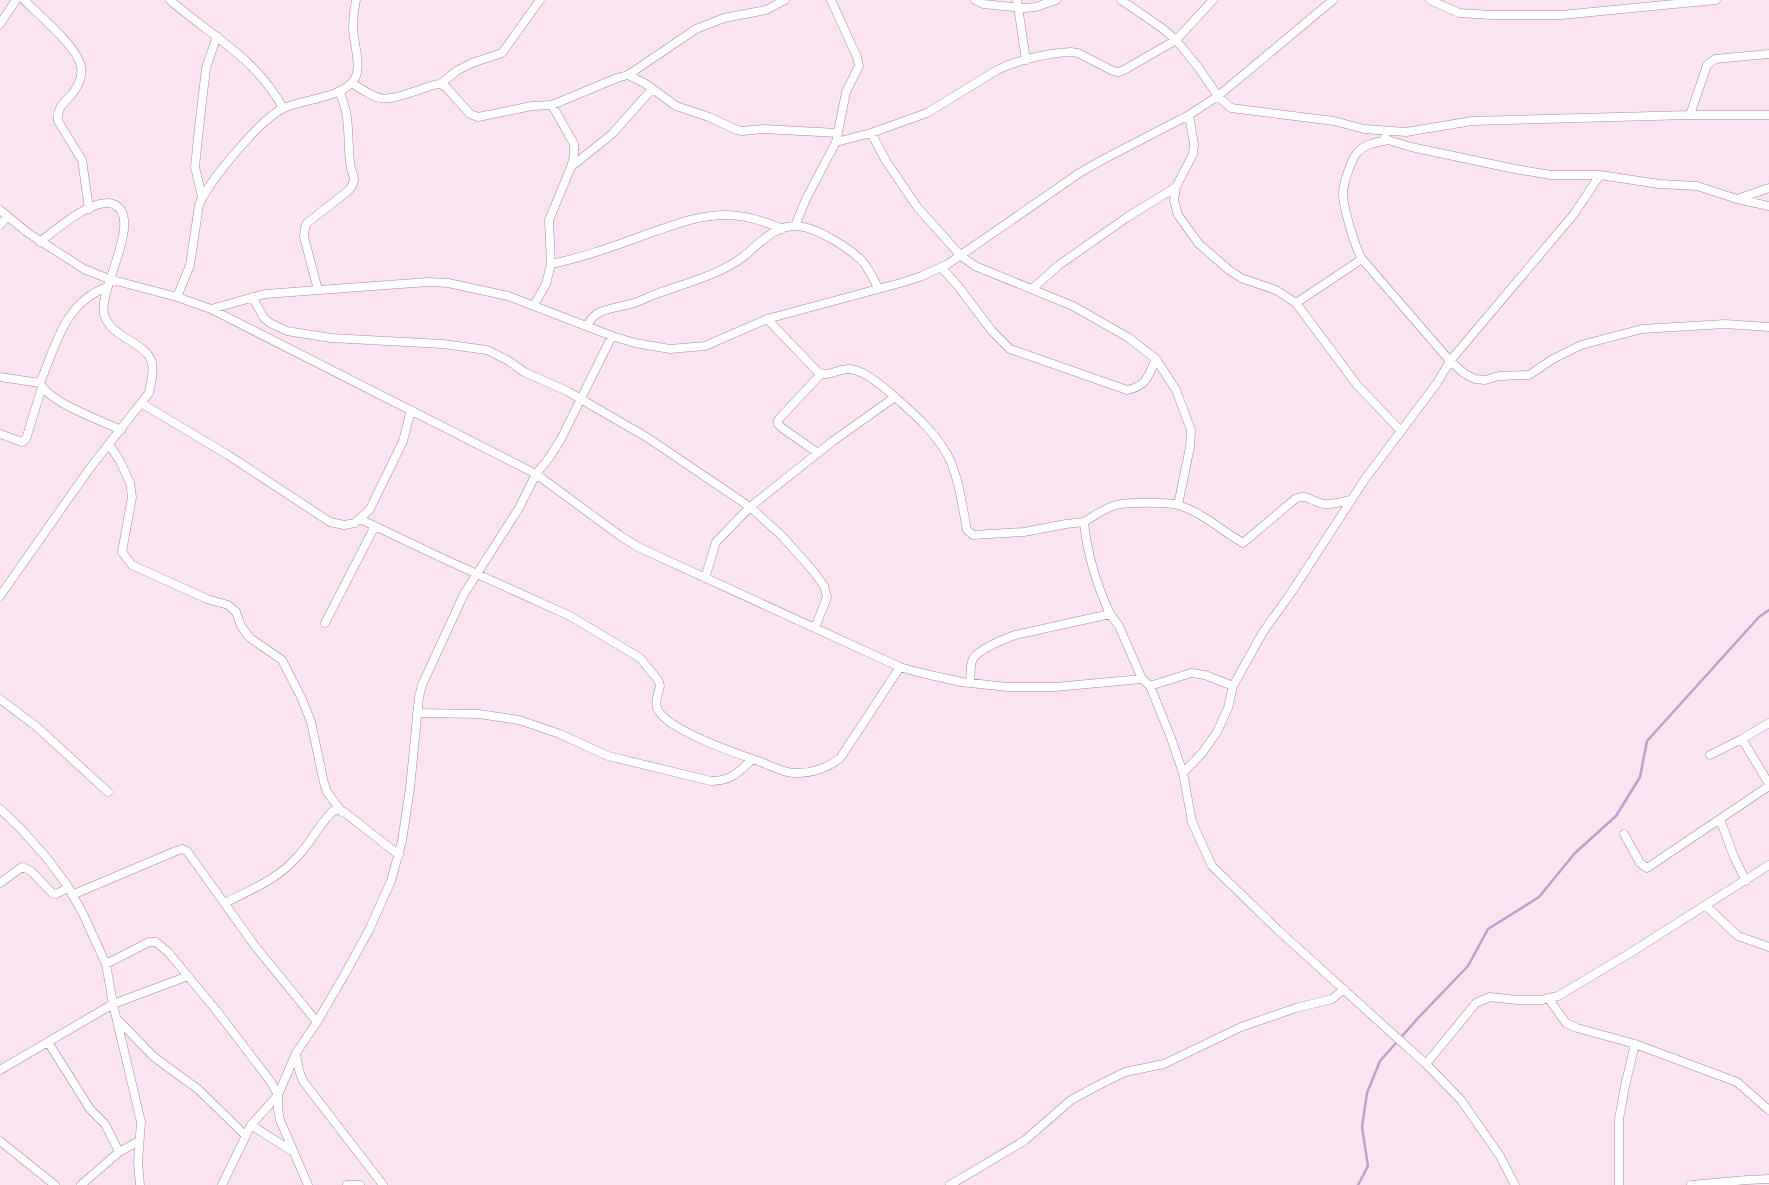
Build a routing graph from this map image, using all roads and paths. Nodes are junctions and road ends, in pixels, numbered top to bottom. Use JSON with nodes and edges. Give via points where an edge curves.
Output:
{"nodes":[{"id":1,"x":16,"y":0,"type":"edge"},
{"id":2,"x":24,"y":0,"type":"edge"},
{"id":3,"x":170,"y":0,"type":"edge"},
{"id":4,"x":356,"y":0,"type":"edge"},
{"id":5,"x":540,"y":0,"type":"edge"},
{"id":6,"x":785,"y":0,"type":"edge"},
{"id":7,"x":831,"y":0,"type":"edge"},
{"id":8,"x":974,"y":0,"type":"edge"},
{"id":9,"x":1056,"y":0,"type":"edge"},
{"id":10,"x":1121,"y":0,"type":"edge"},
{"id":11,"x":1333,"y":0,"type":"edge"},
{"id":12,"x":1430,"y":0,"type":"edge"},
{"id":13,"x":1716,"y":0,"type":"edge"},
{"id":14,"x":1210,"y":1,"type":"edge"},
{"id":15,"x":1018,"y":4,"type":"edge"},
{"id":16,"x":0,"y":24,"type":"edge"},
{"id":17,"x":217,"y":36,"type":"junction"},
{"id":18,"x":1176,"y":40,"type":"junction"},
{"id":19,"x":1769,"y":54,"type":"edge"},
{"id":20,"x":1026,"y":60,"type":"junction"},
{"id":21,"x":628,"y":75,"type":"junction"},
{"id":22,"x":352,"y":83,"type":"junction"},
{"id":23,"x":440,"y":84,"type":"junction"},
{"id":24,"x":652,"y":89,"type":"junction"},
{"id":25,"x":339,"y":91,"type":"junction"},
{"id":26,"x":1218,"y":96,"type":"junction"},
{"id":27,"x":552,"y":105,"type":"junction"},
{"id":28,"x":283,"y":108,"type":"junction"},
{"id":29,"x":1189,"y":115,"type":"junction"},
{"id":30,"x":1690,"y":115,"type":"junction"},
{"id":31,"x":1769,"y":115,"type":"edge"},
{"id":32,"x":1376,"y":130,"type":"junction"},
{"id":33,"x":838,"y":133,"type":"junction"},
{"id":34,"x":871,"y":133,"type":"junction"},
{"id":35,"x":1388,"y":140,"type":"junction"},
{"id":36,"x":836,"y":142,"type":"junction"},
{"id":37,"x":570,"y":167,"type":"junction"},
{"id":38,"x":1600,"y":175,"type":"junction"},
{"id":39,"x":1176,"y":187,"type":"junction"},
{"id":40,"x":1769,"y":188,"type":"edge"},
{"id":41,"x":202,"y":196,"type":"junction"},
{"id":42,"x":1736,"y":199,"type":"junction"},
{"id":43,"x":1769,"y":206,"type":"edge"},
{"id":44,"x":89,"y":209,"type":"junction"},
{"id":45,"x":0,"y":210,"type":"edge"},
{"id":46,"x":7,"y":216,"type":"junction"},
{"id":47,"x":0,"y":225,"type":"edge"},
{"id":48,"x":795,"y":226,"type":"junction"},
{"id":49,"x":782,"y":229,"type":"junction"},
{"id":50,"x":40,"y":242,"type":"junction"},
{"id":51,"x":961,"y":256,"type":"junction"},
{"id":52,"x":1362,"y":259,"type":"junction"},
{"id":53,"x":551,"y":264,"type":"junction"},
{"id":54,"x":941,"y":267,"type":"junction"},
{"id":55,"x":109,"y":279,"type":"junction"},
{"id":56,"x":107,"y":287,"type":"junction"},
{"id":57,"x":878,"y":288,"type":"junction"},
{"id":58,"x":1032,"y":289,"type":"junction"},
{"id":59,"x":318,"y":290,"type":"junction"},
{"id":60,"x":176,"y":297,"type":"junction"},
{"id":61,"x":252,"y":297,"type":"junction"},
{"id":62,"x":1296,"y":303,"type":"junction"},
{"id":63,"x":534,"y":305,"type":"junction"},
{"id":64,"x":210,"y":309,"type":"junction"},
{"id":65,"x":767,"y":319,"type":"junction"},
{"id":66,"x":587,"y":326,"type":"junction"},
{"id":67,"x":1769,"y":327,"type":"edge"},
{"id":68,"x":612,"y":336,"type":"junction"},
{"id":69,"x":1156,"y":359,"type":"junction"},
{"id":70,"x":1450,"y":361,"type":"junction"},
{"id":71,"x":821,"y":374,"type":"junction"},
{"id":72,"x":0,"y":377,"type":"edge"},
{"id":73,"x":41,"y":385,"type":"junction"},
{"id":74,"x":895,"y":396,"type":"junction"},
{"id":75,"x":580,"y":399,"type":"junction"},
{"id":76,"x":141,"y":403,"type":"junction"},
{"id":77,"x":411,"y":410,"type":"junction"},
{"id":78,"x":121,"y":430,"type":"junction"},
{"id":79,"x":1401,"y":431,"type":"junction"},
{"id":80,"x":0,"y":434,"type":"edge"},
{"id":81,"x":109,"y":444,"type":"junction"},
{"id":82,"x":818,"y":453,"type":"junction"},
{"id":83,"x":536,"y":474,"type":"junction"},
{"id":84,"x":1351,"y":500,"type":"junction"},
{"id":85,"x":1178,"y":505,"type":"junction"},
{"id":86,"x":750,"y":507,"type":"junction"},
{"id":87,"x":360,"y":519,"type":"junction"},
{"id":88,"x":1084,"y":522,"type":"junction"},
{"id":89,"x":375,"y":526,"type":"junction"},
{"id":90,"x":476,"y":573,"type":"junction"},
{"id":91,"x":705,"y":578,"type":"junction"},
{"id":92,"x":0,"y":596,"type":"edge"},
{"id":93,"x":1110,"y":614,"type":"junction"},
{"id":94,"x":325,"y":623,"type":"dead end"},
{"id":95,"x":815,"y":628,"type":"junction"},
{"id":96,"x":900,"y":667,"type":"junction"},
{"id":97,"x":1142,"y":680,"type":"junction"},
{"id":98,"x":970,"y":683,"type":"junction"},
{"id":99,"x":1150,"y":686,"type":"junction"},
{"id":100,"x":1233,"y":686,"type":"junction"},
{"id":101,"x":0,"y":700,"type":"edge"},
{"id":102,"x":418,"y":712,"type":"junction"},
{"id":103,"x":1769,"y":723,"type":"edge"},
{"id":104,"x":1742,"y":739,"type":"junction"},
{"id":105,"x":1710,"y":755,"type":"dead end"},
{"id":106,"x":753,"y":759,"type":"junction"},
{"id":107,"x":1182,"y":773,"type":"junction"},
{"id":108,"x":1769,"y":785,"type":"edge"},
{"id":109,"x":108,"y":792,"type":"dead end"},
{"id":110,"x":0,"y":809,"type":"edge"},
{"id":111,"x":342,"y":812,"type":"junction"},
{"id":112,"x":1720,"y":819,"type":"junction"},
{"id":113,"x":1624,"y":834,"type":"dead end"},
{"id":114,"x":398,"y":856,"type":"junction"},
{"id":115,"x":1769,"y":865,"type":"edge"},
{"id":116,"x":1746,"y":881,"type":"junction"},
{"id":117,"x":0,"y":883,"type":"edge"},
{"id":118,"x":70,"y":892,"type":"junction"},
{"id":119,"x":225,"y":903,"type":"junction"},
{"id":120,"x":1706,"y":906,"type":"junction"},
{"id":121,"x":1769,"y":948,"type":"edge"},
{"id":122,"x":106,"y":964,"type":"junction"},
{"id":123,"x":188,"y":976,"type":"junction"},
{"id":124,"x":1344,"y":989,"type":"junction"},
{"id":125,"x":1548,"y":998,"type":"junction"},
{"id":126,"x":113,"y":1004,"type":"junction"},
{"id":127,"x":117,"y":1019,"type":"junction"},
{"id":128,"x":317,"y":1022,"type":"junction"},
{"id":129,"x":48,"y":1042,"type":"junction"},
{"id":130,"x":1635,"y":1044,"type":"junction"},
{"id":131,"x":296,"y":1053,"type":"junction"},
{"id":132,"x":1426,"y":1064,"type":"junction"},
{"id":133,"x":0,"y":1070,"type":"edge"},
{"id":134,"x":278,"y":1095,"type":"junction"},
{"id":135,"x":1769,"y":1110,"type":"edge"},
{"id":136,"x":251,"y":1125,"type":"junction"},
{"id":137,"x":245,"y":1135,"type":"junction"},
{"id":138,"x":0,"y":1141,"type":"edge"},
{"id":139,"x":139,"y":1141,"type":"junction"},
{"id":140,"x":292,"y":1151,"type":"junction"},
{"id":141,"x":119,"y":1152,"type":"junction"},
{"id":142,"x":304,"y":1176,"type":"junction"},
{"id":143,"x":1769,"y":1179,"type":"edge"},
{"id":144,"x":55,"y":1185,"type":"edge"},
{"id":145,"x":81,"y":1185,"type":"edge"},
{"id":146,"x":140,"y":1185,"type":"edge"},
{"id":147,"x":222,"y":1185,"type":"edge"},
{"id":148,"x":302,"y":1185,"type":"edge"},
{"id":149,"x":308,"y":1185,"type":"edge"},
{"id":150,"x":346,"y":1185,"type":"edge"},
{"id":151,"x":360,"y":1185,"type":"edge"},
{"id":152,"x":383,"y":1185,"type":"edge"},
{"id":153,"x":950,"y":1185,"type":"edge"},
{"id":154,"x":1515,"y":1185,"type":"edge"},
{"id":155,"x":1620,"y":1185,"type":"edge"},
{"id":156,"x":1691,"y":1185,"type":"edge"}],
"edges":[{"from":1,"to":16,"type":"street"},
{"from":2,"to":44,"type":"street","via":[[69,45],[82,68],[78,86],[57,114],[58,121],[82,160]]},
{"from":3,"to":17,"type":"street"},
{"from":4,"to":22,"type":"street","via":[[353,27],[357,71]]},
{"from":5,"to":23,"type":"street","via":[[502,54],[472,63]]},
{"from":6,"to":21,"type":"street","via":[[766,10],[724,18],[696,29]]},
{"from":7,"to":33,"type":"street","via":[[859,62],[846,92]]},
{"from":8,"to":15,"type":"street","via":[[983,4]]},
{"from":9,"to":15,"type":"street","via":[[1036,7]]},
{"from":10,"to":18,"type":"street"},
{"from":11,"to":26,"type":"street"},
{"from":12,"to":13,"type":"street","via":[[1458,13],[1561,15]]},
{"from":14,"to":18,"type":"street"},
{"from":15,"to":20,"type":"street"},
{"from":17,"to":28,"type":"street","via":[[253,68]]},
{"from":17,"to":41,"type":"street","via":[[206,68],[195,167]]},
{"from":18,"to":20,"type":"street","via":[[1118,72],[1071,52]]},
{"from":18,"to":26,"type":"street"},
{"from":19,"to":30,"type":"street","via":[[1710,61]]},
{"from":20,"to":34,"type":"street","via":[[997,70],[927,112]]},
{"from":21,"to":24,"type":"street","via":[[641,80]]},
{"from":21,"to":27,"type":"street"},
{"from":22,"to":23,"type":"street","via":[[372,96],[382,99]]},
{"from":22,"to":25,"type":"street"},
{"from":23,"to":27,"type":"street","via":[[446,87],[470,114],[478,117],[532,106]]},
{"from":24,"to":33,"type":"street","via":[[676,106],[737,130]]},
{"from":24,"to":37,"type":"street","via":[[612,134]]},
{"from":25,"to":28,"type":"street"},
{"from":25,"to":59,"type":"street","via":[[348,122],[349,161],[354,179],[348,191],[307,223],[305,228],[304,237]]},
{"from":26,"to":29,"type":"street"},
{"from":26,"to":32,"type":"street","via":[[1231,108],[1334,121]]},
{"from":27,"to":37,"type":"street","via":[[574,144],[574,156]]},
{"from":28,"to":41,"type":"street","via":[[261,124]]},
{"from":29,"to":39,"type":"street","via":[[1194,144],[1193,154]]},
{"from":29,"to":51,"type":"street","via":[[1081,172]]},
{"from":30,"to":31,"type":"street"},
{"from":30,"to":32,"type":"street","via":[[1472,121],[1406,132]]},
{"from":32,"to":35,"type":"street"},
{"from":33,"to":36,"type":"street"},
{"from":34,"to":36,"type":"street"},
{"from":34,"to":51,"type":"street","via":[[886,161],[918,208]]},
{"from":35,"to":38,"type":"street","via":[[1411,148],[1551,175]]},
{"from":35,"to":52,"type":"street","via":[[1373,143],[1357,152],[1344,186],[1343,196],[1353,238]]},
{"from":36,"to":48,"type":"street"},
{"from":37,"to":53,"type":"street","via":[[549,220]]},
{"from":38,"to":42,"type":"street","via":[[1659,184],[1698,186]]},
{"from":38,"to":70,"type":"street","via":[[1574,214]]},
{"from":39,"to":58,"type":"street","via":[[1059,265]]},
{"from":39,"to":62,"type":"street","via":[[1174,200],[1178,215],[1203,247],[1241,278],[1276,290]]},
{"from":40,"to":42,"type":"street"},
{"from":41,"to":60,"type":"street","via":[[190,265]]},
{"from":42,"to":43,"type":"street"},
{"from":44,"to":50,"type":"street","via":[[74,215]]},
{"from":44,"to":55,"type":"street","via":[[107,203],[115,205],[124,217],[123,236]]},
{"from":45,"to":46,"type":"street"},
{"from":46,"to":47,"type":"street"},
{"from":46,"to":50,"type":"street"},
{"from":48,"to":49,"type":"street"},
{"from":48,"to":57,"type":"street","via":[[806,227],[831,238],[862,260]]},
{"from":49,"to":53,"type":"street","via":[[751,218],[708,216],[680,222],[619,244]]},
{"from":49,"to":66,"type":"street","via":[[772,232],[733,264],[633,303],[601,312],[590,319]]},
{"from":50,"to":55,"type":"street","via":[[84,269]]},
{"from":51,"to":54,"type":"street"},
{"from":51,"to":58,"type":"street","via":[[975,266]]},
{"from":52,"to":62,"type":"street"},
{"from":52,"to":70,"type":"street"},
{"from":53,"to":63,"type":"street","via":[[546,284]]},
{"from":54,"to":57,"type":"street","via":[[904,282]]},
{"from":54,"to":69,"type":"street","via":[[992,331],[1010,349],[1127,390],[1137,388],[1146,380]]},
{"from":55,"to":56,"type":"street"},
{"from":55,"to":60,"type":"street"},
{"from":56,"to":73,"type":"street","via":[[86,298],[63,325]]},
{"from":56,"to":76,"type":"street","via":[[103,307],[104,316],[110,326],[144,351],[152,362],[149,393]]},
{"from":57,"to":65,"type":"street"},
{"from":58,"to":69,"type":"street","via":[[1073,306],[1129,338]]},
{"from":59,"to":61,"type":"street"},
{"from":59,"to":63,"type":"street","via":[[428,282],[448,283],[508,296]]},
{"from":60,"to":64,"type":"street"},
{"from":61,"to":64,"type":"street"},
{"from":61,"to":75,"type":"street","via":[[264,318],[287,330],[332,338],[443,344],[487,350],[524,372]]},
{"from":62,"to":79,"type":"street","via":[[1357,385]]},
{"from":63,"to":66,"type":"street"},
{"from":64,"to":77,"type":"street"},
{"from":65,"to":68,"type":"street","via":[[705,346],[670,349]]},
{"from":65,"to":71,"type":"street"},
{"from":66,"to":68,"type":"street"},
{"from":67,"to":70,"type":"street","via":[[1725,324],[1642,329],[1581,345],[1529,375],[1499,376],[1485,380],[1465,374]]},
{"from":68,"to":75,"type":"street"},
{"from":69,"to":85,"type":"street","via":[[1176,390],[1191,430]]},
{"from":70,"to":79,"type":"street"},
{"from":71,"to":74,"type":"street","via":[[851,369],[863,374]]},
{"from":71,"to":82,"type":"street","via":[[778,420],[782,428]]},
{"from":72,"to":73,"type":"street"},
{"from":73,"to":78,"type":"street","via":[[49,395],[63,403]]},
{"from":73,"to":80,"type":"street","via":[[26,439],[22,442]]},
{"from":74,"to":82,"type":"street"},
{"from":74,"to":88,"type":"street","via":[[920,419],[948,456],[956,476],[967,530],[973,535],[1024,532]]},
{"from":75,"to":83,"type":"street","via":[[561,439]]},
{"from":75,"to":86,"type":"street","via":[[648,438]]},
{"from":76,"to":78,"type":"street"},
{"from":76,"to":87,"type":"street","via":[[228,455],[330,522],[349,524]]},
{"from":77,"to":83,"type":"street"},
{"from":77,"to":87,"type":"street","via":[[403,441],[370,509]]},
{"from":78,"to":81,"type":"street"},
{"from":79,"to":84,"type":"street"},
{"from":81,"to":92,"type":"street"},
{"from":81,"to":111,"type":"street","via":[[130,483],[132,497],[122,546],[124,556],[138,568],[207,599],[228,605],[236,612],[241,626],[250,638],[282,660],[311,722],[327,792]]},
{"from":82,"to":86,"type":"street"},
{"from":83,"to":90,"type":"street","via":[[519,508]]},
{"from":83,"to":91,"type":"street","via":[[619,536]]},
{"from":84,"to":85,"type":"street","via":[[1326,504],[1300,497],[1242,543],[1201,516]]},
{"from":84,"to":100,"type":"street","via":[[1263,632]]},
{"from":85,"to":88,"type":"street","via":[[1117,505]]},
{"from":86,"to":91,"type":"street","via":[[716,542]]},
{"from":86,"to":95,"type":"street","via":[[781,535],[824,586],[827,597]]},
{"from":87,"to":89,"type":"street"},
{"from":88,"to":93,"type":"street","via":[[1086,545],[1099,590]]},
{"from":89,"to":90,"type":"street"},
{"from":89,"to":94,"type":"street"},
{"from":90,"to":102,"type":"street","via":[[422,685]]},
{"from":90,"to":106,"type":"street","via":[[570,616],[640,658],[658,680],[660,686],[656,703],[657,710],[663,717],[708,742]]},
{"from":91,"to":95,"type":"street"},
{"from":93,"to":97,"type":"street","via":[[1119,626]]},
{"from":93,"to":98,"type":"street","via":[[1002,640],[974,656]]},
{"from":95,"to":96,"type":"street"},
{"from":96,"to":98,"type":"street"},
{"from":96,"to":106,"type":"street","via":[[834,764],[826,768],[793,773]]},
{"from":97,"to":98,"type":"street","via":[[1055,687],[1008,687]]},
{"from":97,"to":99,"type":"street"},
{"from":99,"to":100,"type":"street","via":[[1191,673],[1205,675]]},
{"from":99,"to":107,"type":"street"},
{"from":100,"to":107,"type":"street","via":[[1228,708],[1218,732]]},
{"from":101,"to":109,"type":"street","via":[[37,727]]},
{"from":102,"to":106,"type":"street","via":[[479,714],[519,720],[560,734],[608,756],[711,781],[723,781],[734,776]]},
{"from":102,"to":114,"type":"street","via":[[410,788]]},
{"from":103,"to":104,"type":"street"},
{"from":104,"to":105,"type":"street"},
{"from":104,"to":108,"type":"street"},
{"from":107,"to":124,"type":"street","via":[[1192,822],[1212,866]]},
{"from":108,"to":112,"type":"street"},
{"from":110,"to":118,"type":"street","via":[[46,857]]},
{"from":111,"to":114,"type":"street"},
{"from":111,"to":119,"type":"street","via":[[333,811],[330,814],[299,856],[285,870]]},
{"from":112,"to":113,"type":"street","via":[[1647,868],[1640,864]]},
{"from":112,"to":116,"type":"street"},
{"from":114,"to":128,"type":"street","via":[[391,881],[369,930]]},
{"from":115,"to":116,"type":"street"},
{"from":116,"to":120,"type":"street"},
{"from":117,"to":118,"type":"street","via":[[22,868],[31,871],[52,893]]},
{"from":118,"to":119,"type":"street","via":[[182,849],[192,856]]},
{"from":118,"to":122,"type":"street","via":[[84,914]]},
{"from":119,"to":128,"type":"street","via":[[255,946]]},
{"from":120,"to":121,"type":"street","via":[[1738,936]]},
{"from":120,"to":125,"type":"street","via":[[1558,996]]},
{"from":122,"to":123,"type":"street","via":[[149,942],[156,942]]},
{"from":122,"to":126,"type":"street"},
{"from":123,"to":126,"type":"street"},
{"from":123,"to":134,"type":"street","via":[[271,1082]]},
{"from":124,"to":132,"type":"street"},
{"from":124,"to":153,"type":"street","via":[[1332,999],[1241,1027],[1164,1064],[1125,1072],[1071,1100],[1024,1141]]},
{"from":125,"to":130,"type":"street","via":[[1566,1023]]},
{"from":125,"to":132,"type":"street","via":[[1517,1000],[1490,997],[1476,1003]]},
{"from":126,"to":127,"type":"street"},
{"from":126,"to":129,"type":"street"},
{"from":127,"to":137,"type":"street","via":[[154,1057],[199,1090]]},
{"from":127,"to":139,"type":"street","via":[[141,1122]]},
{"from":128,"to":131,"type":"street"},
{"from":129,"to":133,"type":"street"},
{"from":129,"to":141,"type":"street","via":[[90,1108],[105,1124]]},
{"from":130,"to":135,"type":"street","via":[[1736,1082]]},
{"from":130,"to":155,"type":"street","via":[[1619,1119]]},
{"from":131,"to":134,"type":"street"},
{"from":131,"to":152,"type":"street","via":[[298,1070],[304,1081]]},
{"from":132,"to":154,"type":"street","via":[[1461,1100],[1500,1156]]},
{"from":134,"to":136,"type":"street"},
{"from":134,"to":140,"type":"street","via":[[280,1120]]},
{"from":136,"to":137,"type":"street"},
{"from":136,"to":140,"type":"street"},
{"from":137,"to":147,"type":"street"},
{"from":138,"to":144,"type":"street"},
{"from":139,"to":141,"type":"street"},
{"from":139,"to":146,"type":"street"},
{"from":140,"to":142,"type":"street"},
{"from":141,"to":145,"type":"street"},
{"from":142,"to":148,"type":"street"},
{"from":142,"to":149,"type":"street"},
{"from":143,"to":156,"type":"street"},
{"from":150,"to":151,"type":"street"}]}
